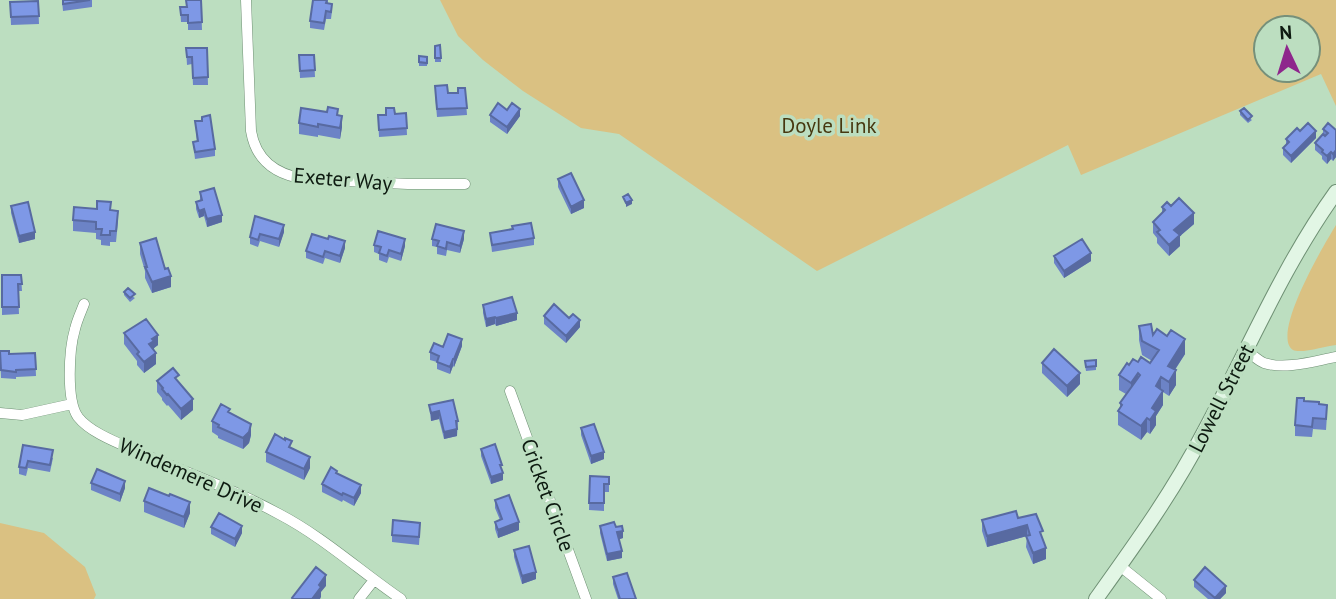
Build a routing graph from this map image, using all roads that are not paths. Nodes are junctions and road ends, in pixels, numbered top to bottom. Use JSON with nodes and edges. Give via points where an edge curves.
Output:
{"nodes":[{"id":1,"x":246,"y":0,"type":"edge"},
{"id":2,"x":465,"y":184,"type":"dead end"},
{"id":3,"x":1336,"y":192,"type":"edge"},
{"id":4,"x":84,"y":304,"type":"dead end"},
{"id":5,"x":1246,"y":349,"type":"junction"},
{"id":6,"x":1336,"y":357,"type":"edge"},
{"id":7,"x":510,"y":391,"type":"dead end"},
{"id":8,"x":72,"y":404,"type":"junction"},
{"id":9,"x":0,"y":412,"type":"edge"},
{"id":10,"x":1120,"y":566,"type":"junction"},
{"id":11,"x":374,"y":580,"type":"junction"},
{"id":12,"x":359,"y":599,"type":"edge"},
{"id":13,"x":401,"y":599,"type":"edge"},
{"id":14,"x":586,"y":599,"type":"edge"},
{"id":15,"x":1096,"y":599,"type":"edge"},
{"id":16,"x":1161,"y":599,"type":"edge"}],
"edges":[{"from":1,"to":2,"type":"street","name":"Exeter Way","via":[[251,131],[256,148],[271,167],[305,179]]},
{"from":3,"to":5,"type":"main road","name":"Lowell Street","via":[[1294,257]]},
{"from":4,"to":8,"type":"street","via":[[73,338]]},
{"from":5,"to":6,"type":"street","via":[[1261,362],[1278,365]]},
{"from":5,"to":10,"type":"main road","name":"Lowell Street","via":[[1199,442]]},
{"from":7,"to":14,"type":"street","name":"Cricket Circle"},
{"from":8,"to":9,"type":"street","via":[[22,415]]},
{"from":8,"to":11,"type":"street","name":"Windemere Drive","via":[[79,418],[100,434],[280,514]]},
{"from":10,"to":15,"type":"main road","name":"Lowell Street"},
{"from":10,"to":16,"type":"street"},
{"from":11,"to":12,"type":"street"},
{"from":11,"to":13,"type":"street","name":"Windemere Drive"}]}
